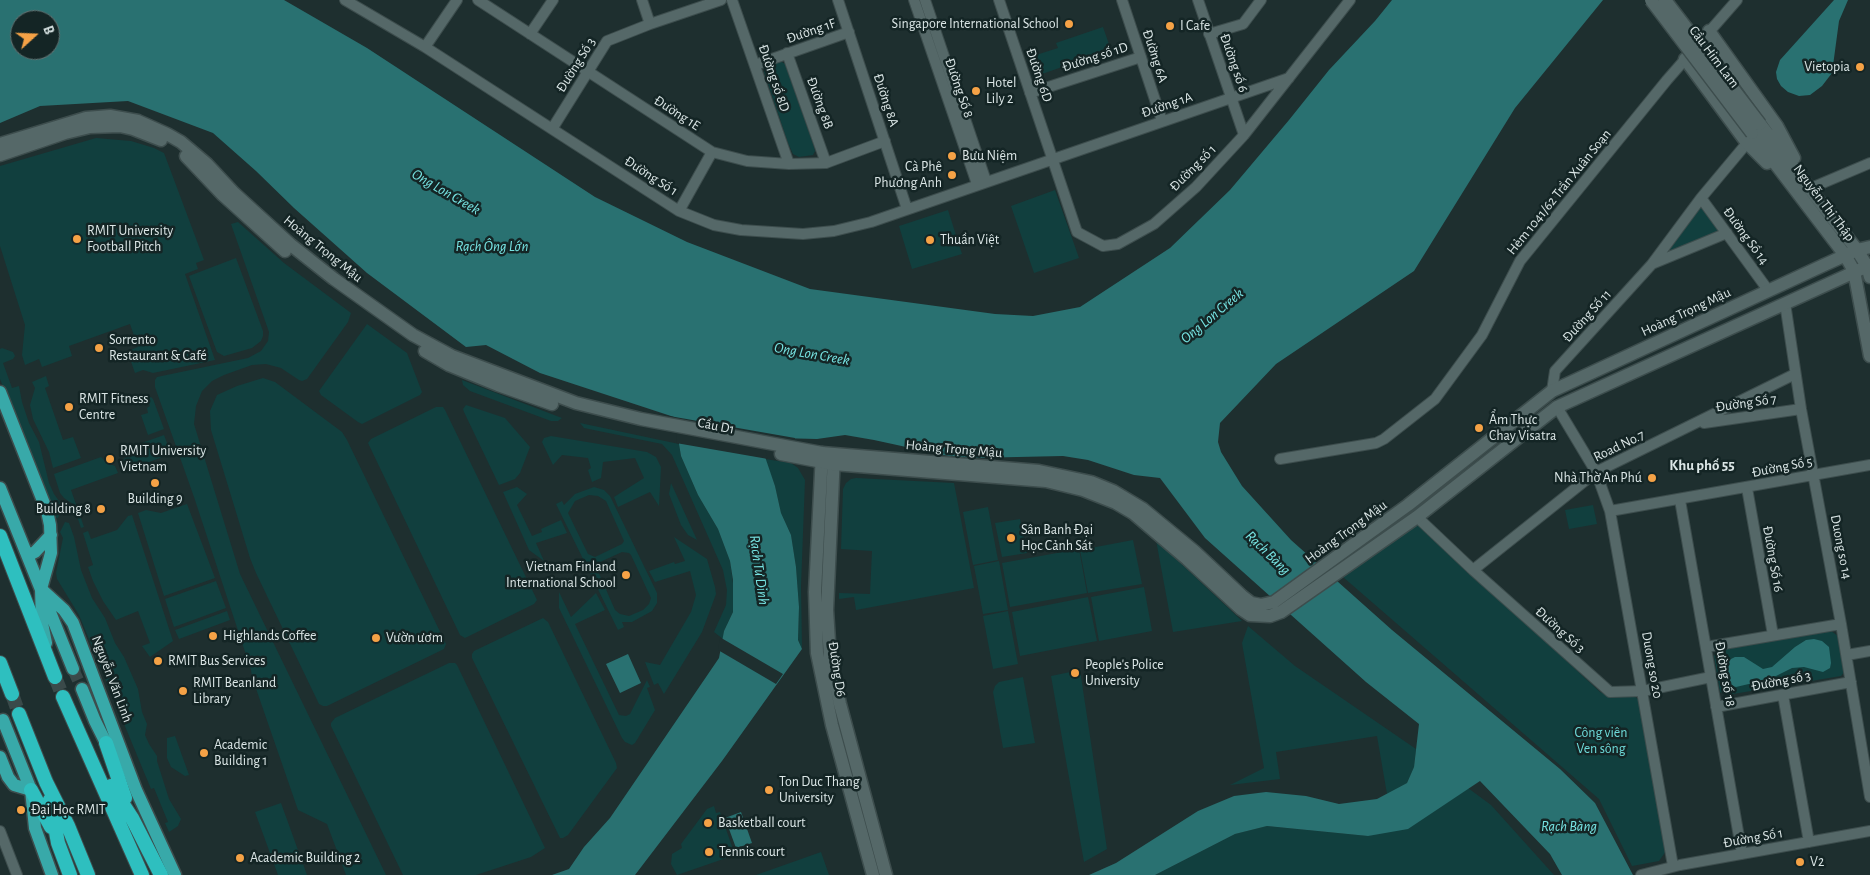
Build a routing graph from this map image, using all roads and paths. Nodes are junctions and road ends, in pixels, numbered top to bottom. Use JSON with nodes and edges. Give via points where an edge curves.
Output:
{"nodes":[{"id":1,"x":346,"y":0,"type":"edge"},
{"id":2,"x":457,"y":0,"type":"edge"},
{"id":3,"x":478,"y":0,"type":"edge"},
{"id":4,"x":552,"y":0,"type":"edge"},
{"id":5,"x":642,"y":0,"type":"edge"},
{"id":6,"x":721,"y":0,"type":"edge"},
{"id":7,"x":732,"y":0,"type":"edge"},
{"id":8,"x":838,"y":0,"type":"edge"},
{"id":9,"x":914,"y":0,"type":"edge"},
{"id":10,"x":925,"y":0,"type":"edge"},
{"id":11,"x":999,"y":0,"type":"edge"},
{"id":12,"x":1122,"y":0,"type":"edge"},
{"id":13,"x":1198,"y":0,"type":"edge"},
{"id":14,"x":1261,"y":0,"type":"edge"},
{"id":15,"x":1350,"y":0,"type":"edge"},
{"id":16,"x":1651,"y":0,"type":"edge"},
{"id":17,"x":1666,"y":0,"type":"edge"},
{"id":18,"x":1737,"y":0,"type":"edge"},
{"id":19,"x":650,"y":24,"type":"junction"},
{"id":20,"x":1709,"y":31,"type":"junction"},
{"id":21,"x":849,"y":32,"type":"junction"},
{"id":22,"x":530,"y":34,"type":"junction"},
{"id":23,"x":1210,"y":34,"type":"junction"},
{"id":24,"x":425,"y":47,"type":"junction"},
{"id":25,"x":787,"y":54,"type":"junction"},
{"id":26,"x":1141,"y":57,"type":"junction"},
{"id":27,"x":1685,"y":59,"type":"junction"},
{"id":28,"x":754,"y":65,"type":"junction"},
{"id":29,"x":588,"y":72,"type":"junction"},
{"id":30,"x":1290,"y":78,"type":"junction"},
{"id":31,"x":1030,"y":93,"type":"junction"},
{"id":32,"x":1231,"y":98,"type":"junction"},
{"id":33,"x":1162,"y":121,"type":"junction"},
{"id":34,"x":552,"y":129,"type":"junction"},
{"id":35,"x":1753,"y":133,"type":"junction"},
{"id":36,"x":1244,"y":135,"type":"junction"},
{"id":37,"x":885,"y":141,"type":"junction"},
{"id":38,"x":0,"y":144,"type":"edge"},
{"id":39,"x":712,"y":152,"type":"junction"},
{"id":40,"x":0,"y":155,"type":"edge"},
{"id":41,"x":1052,"y":158,"type":"junction"},
{"id":42,"x":826,"y":162,"type":"junction"},
{"id":43,"x":1870,"y":163,"type":"edge"},
{"id":44,"x":789,"y":164,"type":"junction"},
{"id":45,"x":982,"y":182,"type":"junction"},
{"id":46,"x":1806,"y":192,"type":"junction"},
{"id":47,"x":1701,"y":198,"type":"junction"},
{"id":48,"x":907,"y":209,"type":"junction"},
{"id":49,"x":679,"y":211,"type":"junction"},
{"id":50,"x":1728,"y":233,"type":"junction"},
{"id":51,"x":1864,"y":248,"type":"edge"},
{"id":52,"x":1845,"y":255,"type":"junction"},
{"id":53,"x":1652,"y":264,"type":"junction"},
{"id":54,"x":1869,"y":269,"type":"edge"},
{"id":55,"x":1854,"y":271,"type":"junction"},
{"id":56,"x":1768,"y":290,"type":"junction"},
{"id":57,"x":1784,"y":303,"type":"junction"},
{"id":58,"x":1699,"y":322,"type":"junction"},
{"id":59,"x":1704,"y":339,"type":"junction"},
{"id":60,"x":1870,"y":356,"type":"edge"},
{"id":61,"x":450,"y":361,"type":"junction"},
{"id":62,"x":1795,"y":374,"type":"junction"},
{"id":63,"x":1552,"y":391,"type":"junction"},
{"id":64,"x":0,"y":392,"type":"edge"},
{"id":65,"x":1557,"y":407,"type":"junction"},
{"id":66,"x":1801,"y":410,"type":"junction"},
{"id":67,"x":639,"y":423,"type":"joint"},
{"id":68,"x":1696,"y":424,"type":"junction"},
{"id":69,"x":789,"y":451,"type":"joint"},
{"id":70,"x":828,"y":458,"type":"junction"},
{"id":71,"x":1280,"y":459,"type":"dead end"},
{"id":72,"x":1870,"y":465,"type":"edge"},
{"id":73,"x":1596,"y":472,"type":"junction"},
{"id":74,"x":1813,"y":475,"type":"junction"},
{"id":75,"x":0,"y":488,"type":"edge"},
{"id":76,"x":1747,"y":488,"type":"junction"},
{"id":77,"x":1680,"y":500,"type":"junction"},
{"id":78,"x":1610,"y":511,"type":"junction"},
{"id":79,"x":1417,"y":517,"type":"junction"},
{"id":80,"x":51,"y":535,"type":"junction"},
{"id":81,"x":0,"y":536,"type":"edge"},
{"id":82,"x":26,"y":552,"type":"junction"},
{"id":83,"x":1342,"y":561,"type":"junction"},
{"id":84,"x":1473,"y":570,"type":"junction"},
{"id":85,"x":41,"y":589,"type":"junction"},
{"id":86,"x":1841,"y":624,"type":"junction"},
{"id":87,"x":1773,"y":635,"type":"junction"},
{"id":88,"x":1706,"y":647,"type":"junction"},
{"id":89,"x":1870,"y":651,"type":"edge"},
{"id":90,"x":1847,"y":655,"type":"junction"},
{"id":91,"x":50,"y":662,"type":"junction"},
{"id":92,"x":0,"y":663,"type":"edge"},
{"id":93,"x":73,"y":669,"type":"tunnel mouth"},
{"id":94,"x":55,"y":677,"type":"tunnel mouth"},
{"id":95,"x":1711,"y":677,"type":"junction"},
{"id":96,"x":1851,"y":682,"type":"junction"},
{"id":97,"x":82,"y":689,"type":"tunnel mouth"},
{"id":98,"x":1642,"y":690,"type":"junction"},
{"id":99,"x":830,"y":692,"type":"junction"},
{"id":100,"x":12,"y":694,"type":"tunnel mouth"},
{"id":101,"x":1783,"y":695,"type":"junction"},
{"id":102,"x":63,"y":697,"type":"tunnel mouth"},
{"id":103,"x":1716,"y":707,"type":"junction"},
{"id":104,"x":19,"y":714,"type":"tunnel mouth"},
{"id":105,"x":2,"y":720,"type":"dead end"},
{"id":106,"x":106,"y":743,"type":"junction"},
{"id":107,"x":90,"y":754,"type":"junction"},
{"id":108,"x":0,"y":757,"type":"edge"},
{"id":109,"x":46,"y":782,"type":"junction"},
{"id":110,"x":31,"y":790,"type":"junction"},
{"id":111,"x":136,"y":790,"type":"junction"},
{"id":112,"x":1870,"y":797,"type":"edge"},
{"id":113,"x":132,"y":818,"type":"junction"},
{"id":114,"x":0,"y":831,"type":"edge"},
{"id":115,"x":1870,"y":831,"type":"edge"},
{"id":116,"x":1809,"y":842,"type":"junction"},
{"id":117,"x":58,"y":843,"type":"junction"},
{"id":118,"x":1742,"y":854,"type":"junction"},
{"id":119,"x":1673,"y":866,"type":"junction"},
{"id":120,"x":17,"y":875,"type":"edge"},
{"id":121,"x":52,"y":875,"type":"edge"},
{"id":122,"x":70,"y":875,"type":"edge"},
{"id":123,"x":88,"y":875,"type":"edge"},
{"id":124,"x":142,"y":875,"type":"edge"},
{"id":125,"x":161,"y":875,"type":"edge"},
{"id":126,"x":174,"y":875,"type":"edge"},
{"id":127,"x":873,"y":875,"type":"edge"},
{"id":128,"x":886,"y":875,"type":"edge"},
{"id":129,"x":1641,"y":875,"type":"edge"}],
"edges":[{"from":1,"to":24,"type":"street","name":"Đường Số 1"},
{"from":2,"to":24,"type":"street"},
{"from":3,"to":22,"type":"street","name":"Đường 1E"},
{"from":4,"to":22,"type":"street"},
{"from":5,"to":19,"type":"street"},
{"from":6,"to":19,"type":"street","name":"Đường Số 3"},
{"from":7,"to":28,"type":"street","name":"Đường số 8D"},
{"from":8,"to":21,"type":"street","name":"Đường 8A"},
{"from":9,"to":45,"type":"street","name":"Đường Số 8"},
{"from":10,"to":45,"type":"street","name":"Đường Số 8"},
{"from":11,"to":31,"type":"street","name":"Đường 6D"},
{"from":12,"to":26,"type":"street","name":"Đường 6A"},
{"from":13,"to":23,"type":"street","name":"Đường số 6"},
{"from":14,"to":23,"type":"street","via":[[1243,24]]},
{"from":15,"to":30,"type":"street","name":"Đường số 1"},
{"from":16,"to":35,"type":"main road","name":"Cầu Him Lam","bridge":true},
{"from":17,"to":35,"type":"main road","name":"Cầu Him Lam","bridge":true},
{"from":18,"to":20,"type":"street","name":"Hẻm 1041/62 Trần Xuân Soạn"},
{"from":19,"to":29,"type":"street","name":"Đường Số 3","via":[[607,41]]},
{"from":20,"to":27,"type":"street","name":"Hẻm 1041/62 Trần Xuân Soạn"},
{"from":20,"to":46,"type":"main road","via":[[1777,126]]},
{"from":21,"to":25,"type":"street","name":"Đường 1F"},
{"from":21,"to":37,"type":"street","name":"Đường 8A"},
{"from":22,"to":29,"type":"street","name":"Đường 1E"},
{"from":23,"to":32,"type":"street","name":"Đường số 6"},
{"from":24,"to":34,"type":"street","name":"Đường Số 1"},
{"from":25,"to":28,"type":"street","name":"Đường 1F"},
{"from":25,"to":42,"type":"street","name":"Đường 8B"},
{"from":26,"to":31,"type":"street","name":"Đường số 1D"},
{"from":26,"to":33,"type":"street","name":"Đường 6A"},
{"from":27,"to":35,"type":"main road"},
{"from":27,"to":71,"type":"street","name":"Hẻm 1041/62 Trần Xuân Soạn","via":[[1520,261],[1482,335],[1435,399],[1376,443]]},
{"from":28,"to":44,"type":"street","name":"Đường số 8D"},
{"from":29,"to":34,"type":"street","name":"Đường Số 3"},
{"from":29,"to":39,"type":"street","name":"Đường 1E"},
{"from":30,"to":32,"type":"street","name":"Đường 1A"},
{"from":30,"to":36,"type":"street","name":"Đường số 1"},
{"from":31,"to":41,"type":"street","name":"Đường 6D"},
{"from":32,"to":33,"type":"street","name":"Đường 1A"},
{"from":32,"to":36,"type":"street","name":"Đường số 6"},
{"from":33,"to":41,"type":"street","name":"Đường 1A"},
{"from":34,"to":49,"type":"street","name":"Đường Số 1"},
{"from":35,"to":46,"type":"main road","name":"Nguyễn Thị Thập"},
{"from":35,"to":46,"type":"main road"},
{"from":35,"to":47,"type":"street","name":"Đường Số 11"},
{"from":36,"to":41,"type":"street","name":"Đường số 1","via":[[1196,187],[1154,224],[1118,244],[1103,246],[1077,232]]},
{"from":37,"to":42,"type":"street","name":"Đường 1E"},
{"from":37,"to":48,"type":"street","name":"Đường 8A"},
{"from":38,"to":61,"type":"main road","name":"Hoàng Trọng Mậu","via":[[86,118],[110,116],[138,121],[167,134],[197,155],[298,251]]},
{"from":39,"to":44,"type":"street","name":"Đường 1E","via":[[748,161]]},
{"from":39,"to":49,"type":"street"},
{"from":40,"to":61,"type":"main road","name":"Hoàng Trọng Mậu","via":[[90,127],[120,126],[164,141],[197,166],[223,195],[287,253],[340,294],[409,342]]},
{"from":41,"to":45,"type":"street","name":"Đường Số 1"},
{"from":42,"to":44,"type":"street","name":"Đường 1E"},
{"from":43,"to":46,"type":"street"},
{"from":45,"to":48,"type":"street","name":"Đường Số 1"},
{"from":46,"to":51,"type":"main road","name":"Nguyễn Thị Thập"},
{"from":46,"to":52,"type":"main road","name":"Nguyễn Thị Thập"},
{"from":47,"to":50,"type":"street","name":"Đường Số 14"},
{"from":47,"to":53,"type":"street","name":"Đường Số 11"},
{"from":48,"to":49,"type":"street","name":"Đường Số 1","via":[[871,222],[803,234],[714,226]]},
{"from":50,"to":53,"type":"street","name":"Đường Số 11"},
{"from":50,"to":56,"type":"street","name":"Đường Số 14"},
{"from":51,"to":52,"type":"main road","name":"Hoàng Trọng Mậu"},
{"from":51,"to":54,"type":"main road","name":"Nguyễn Thị Thập"},
{"from":52,"to":55,"type":"main road","name":"Nguyễn Thị Thập"},
{"from":52,"to":56,"type":"main road","name":"Hoàng Trọng Mậu"},
{"from":53,"to":63,"type":"street","name":"Đường Số 11","via":[[1555,372]]},
{"from":54,"to":55,"type":"main road","name":"Hoàng Trọng Mậu"},
{"from":55,"to":57,"type":"main road","name":"Hoàng Trọng Mậu"},
{"from":55,"to":60,"type":"main road","name":"Nguyễn Thị Thập"},
{"from":56,"to":58,"type":"main road","name":"Hoàng Trọng Mậu"},
{"from":57,"to":59,"type":"main road","name":"Hoàng Trọng Mậu"},
{"from":57,"to":62,"type":"street","name":"Duong so 14"},
{"from":58,"to":59,"type":"main road"},
{"from":58,"to":63,"type":"main road","name":"Hoàng Trọng Mậu"},
{"from":59,"to":65,"type":"main road","name":"Hoàng Trọng Mậu"},
{"from":61,"to":67,"type":"main road","name":"Hoàng Trọng Mậu","via":[[498,385]]},
{"from":62,"to":66,"type":"street","name":"Duong so 14"},
{"from":62,"to":68,"type":"street","name":"Road No.7"},
{"from":63,"to":65,"type":"main road"},
{"from":63,"to":83,"type":"main road","name":"Hoàng Trọng Mậu"},
{"from":64,"to":80,"type":"main road","via":[[47,511]]},
{"from":65,"to":73,"type":"street","name":"Duong so 20"},
{"from":65,"to":79,"type":"main road","name":"Hoàng Trọng Mậu"},
{"from":66,"to":68,"type":"street","name":"Đường Số 7"},
{"from":66,"to":74,"type":"street","name":"Duong so 14"},
{"from":67,"to":69,"type":"main road","name":"Cầu D1"},
{"from":68,"to":73,"type":"street","name":"Road No.7"},
{"from":69,"to":70,"type":"main road","name":"Hoàng Trọng Mậu"},
{"from":70,"to":83,"type":"main road","name":"Hoàng Trọng Mậu","via":[[1046,481],[1098,495],[1133,513],[1251,603],[1261,606],[1274,602]]},
{"from":70,"to":99,"type":"main road","name":"Đường D6","via":[[815,620],[817,653]]},
{"from":72,"to":74,"type":"street","name":"Đường Số 5"},
{"from":73,"to":78,"type":"street","name":"Duong so 20"},
{"from":73,"to":84,"type":"street","name":"Road No.7"},
{"from":74,"to":76,"type":"street","name":"Đường Số 5"},
{"from":74,"to":86,"type":"street","name":"Duong so 14"},
{"from":75,"to":82,"type":"main road","name":"Nguyễn Văn Linh"},
{"from":76,"to":77,"type":"street","name":"Đường Số 5"},
{"from":76,"to":87,"type":"street","name":"Đường Số 16"},
{"from":77,"to":78,"type":"street","name":"Đường Số 5"},
{"from":77,"to":88,"type":"street","name":"Đường số 18"},
{"from":78,"to":98,"type":"street","name":"Duong so 20"},
{"from":79,"to":83,"type":"main road","name":"Hoàng Trọng Mậu"},
{"from":79,"to":84,"type":"street","name":"Đường Số 3"},
{"from":80,"to":82,"type":"main road","via":[[35,552]]},
{"from":80,"to":85,"type":"main road","via":[[51,553]]},
{"from":81,"to":91,"type":"highway","name":"Nguyễn Văn Linh"},
{"from":82,"to":85,"type":"main road","name":"Nguyễn Văn Linh"},
{"from":84,"to":98,"type":"street","name":"Đường Số 3","via":[[1610,692]]},
{"from":85,"to":91,"type":"main road","name":"Nguyễn Văn Linh","via":[[42,623]]},
{"from":85,"to":93,"type":"main road","name":"Nguyễn Văn Linh"},
{"from":85,"to":111,"type":"main road","name":"Nguyễn Văn Linh","via":[[73,623]]},
{"from":86,"to":87,"type":"street"},
{"from":86,"to":90,"type":"street","name":"Duong so 14"},
{"from":87,"to":88,"type":"street"},
{"from":88,"to":95,"type":"street","name":"Đường số 18"},
{"from":89,"to":90,"type":"street"},
{"from":90,"to":96,"type":"street","name":"Duong so 14"},
{"from":91,"to":94,"type":"highway","name":"Nguyễn Văn Linh"},
{"from":92,"to":100,"type":"highway"},
{"from":95,"to":98,"type":"street","name":"Đường Số 3"},
{"from":95,"to":103,"type":"street","name":"Đường số 18"},
{"from":96,"to":101,"type":"street","name":"Đường số 3"},
{"from":96,"to":112,"type":"street","name":"Duong so 14"},
{"from":97,"to":106,"type":"main road","name":"Nguyễn Văn Linh"},
{"from":98,"to":119,"type":"street","name":"Duong so 20"},
{"from":99,"to":127,"type":"main road","name":"Đường D6"},
{"from":99,"to":128,"type":"main road","name":"Đường D6"},
{"from":101,"to":103,"type":"street","name":"Đường số 3"},
{"from":101,"to":116,"type":"street"},
{"from":102,"to":107,"type":"highway"},
{"from":103,"to":118,"type":"street","name":"Đường số 18"},
{"from":104,"to":109,"type":"highway"},
{"from":105,"to":110,"type":"main road"},
{"from":106,"to":111,"type":"main road","name":"Nguyễn Văn Linh"},
{"from":106,"to":113,"type":"highway"},
{"from":107,"to":113,"type":"highway"},
{"from":107,"to":124,"type":"highway"},
{"from":108,"to":110,"type":"main road","via":[[14,785]]},
{"from":109,"to":117,"type":"highway"},
{"from":109,"to":123,"type":"highway"},
{"from":110,"to":117,"type":"highway"},
{"from":110,"to":121,"type":"main road","via":[[35,828]]},
{"from":111,"to":126,"type":"main road","name":"Nguyễn Văn Linh"},
{"from":113,"to":125,"type":"highway"},
{"from":114,"to":120,"type":"street"},
{"from":115,"to":116,"type":"street","name":"Đường Số 1"},
{"from":116,"to":118,"type":"street","name":"Đường Số 1"},
{"from":117,"to":122,"type":"highway"},
{"from":118,"to":119,"type":"street","name":"Đường Số 1"},
{"from":119,"to":129,"type":"street","name":"Đường Số 1"}]}
